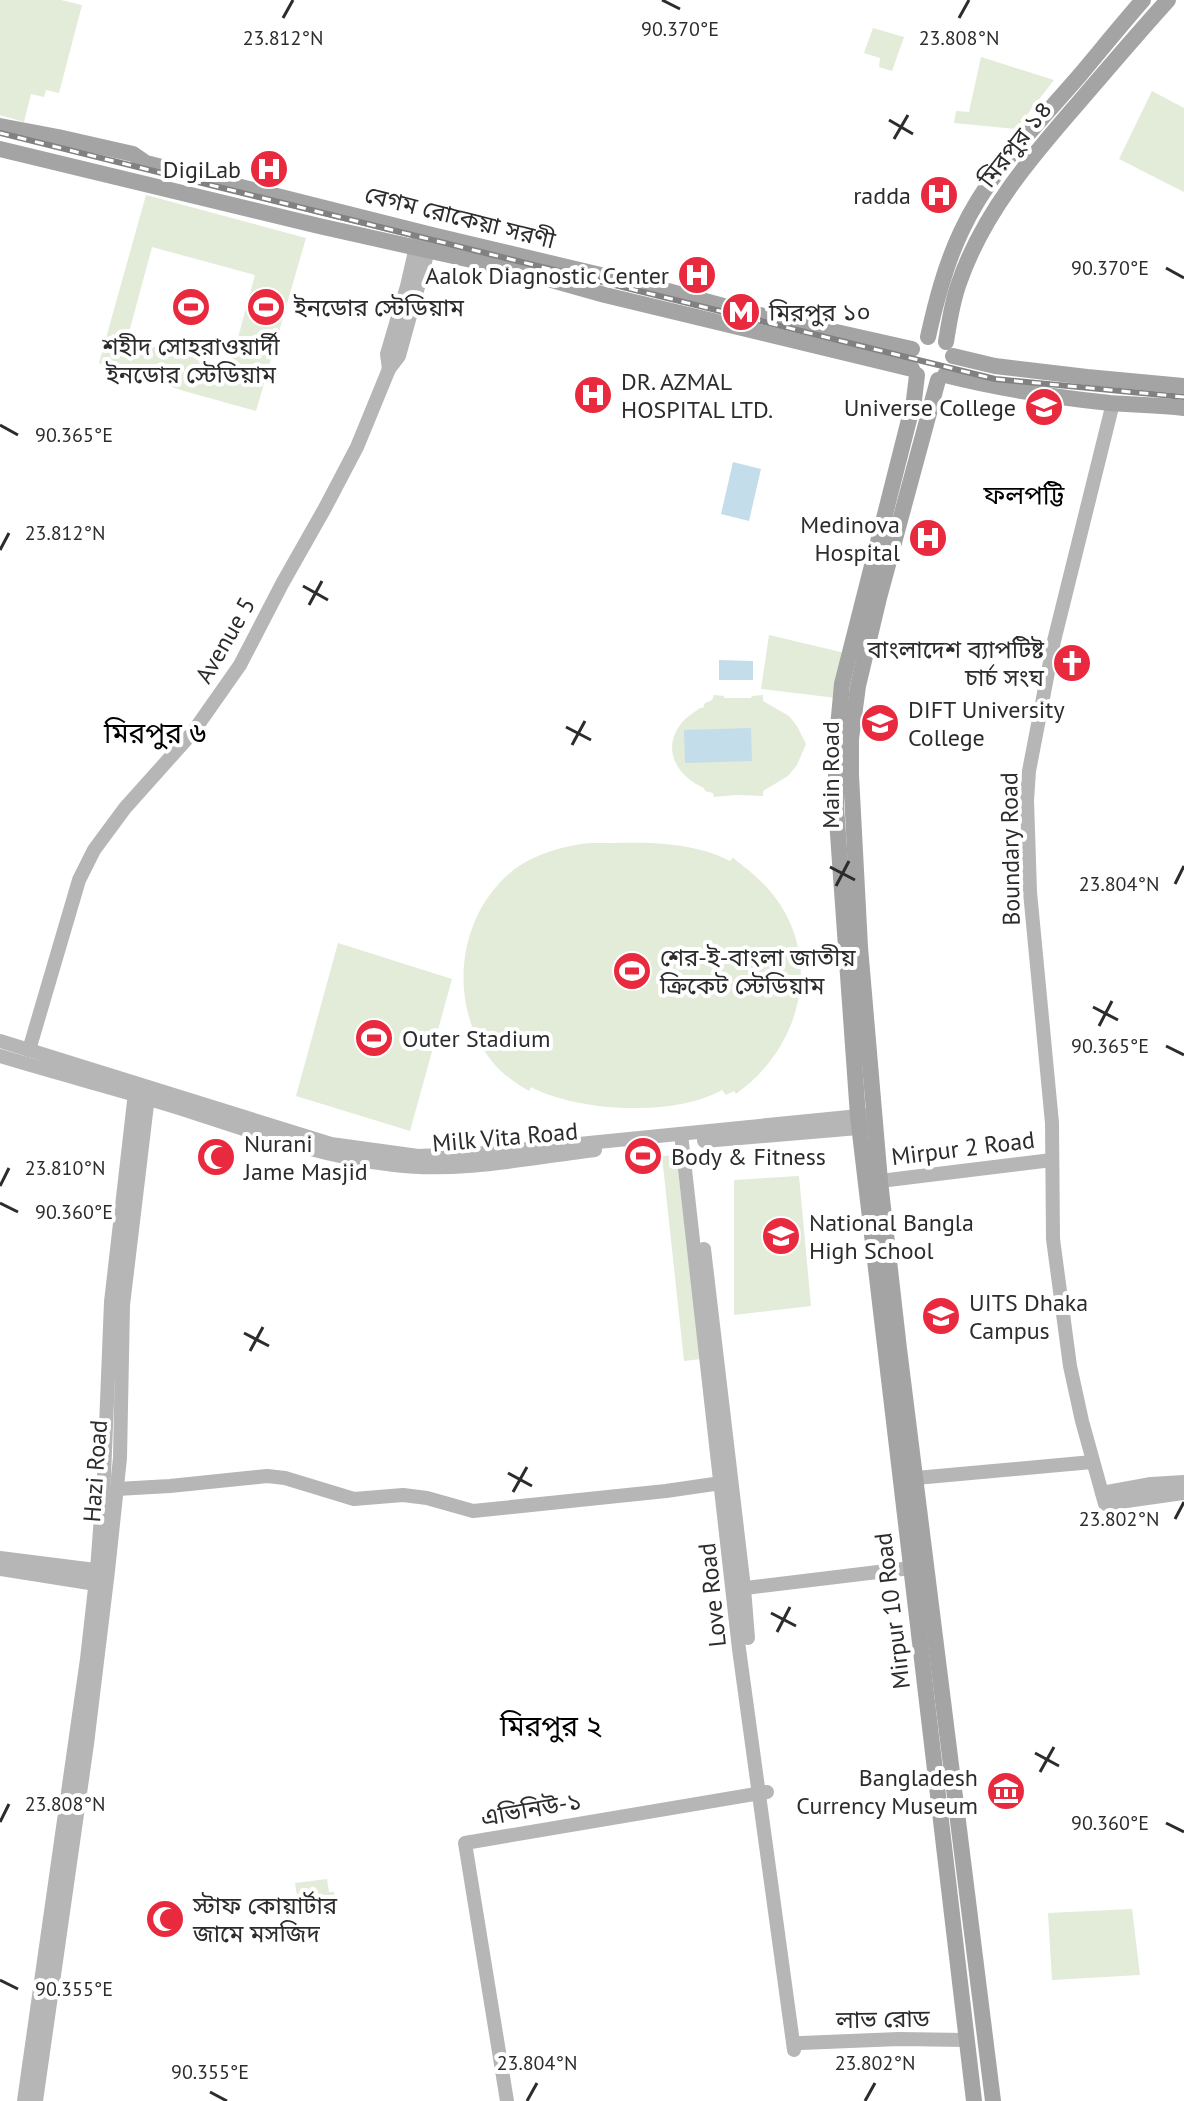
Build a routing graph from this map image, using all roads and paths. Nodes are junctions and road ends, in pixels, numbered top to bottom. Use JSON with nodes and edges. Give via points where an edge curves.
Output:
{"nodes":[{"id":1,"x":1143,"y":0,"type":"edge"},
{"id":2,"x":1168,"y":0,"type":"edge"},
{"id":3,"x":1104,"y":44,"type":"junction"},
{"id":4,"x":1118,"y":55,"type":"junction"},
{"id":5,"x":0,"y":126,"type":"edge"},
{"id":6,"x":0,"y":149,"type":"edge"},
{"id":7,"x":422,"y":243,"type":"junction"},
{"id":8,"x":928,"y":337,"type":"junction"},
{"id":9,"x":912,"y":349,"type":"junction"},
{"id":10,"x":949,"y":349,"type":"junction"},
{"id":11,"x":914,"y":372,"type":"junction"},
{"id":12,"x":942,"y":377,"type":"junction"},
{"id":13,"x":1184,"y":386,"type":"edge"},
{"id":14,"x":1113,"y":403,"type":"junction"},
{"id":15,"x":1184,"y":408,"type":"edge"},
{"id":16,"x":847,"y":861,"type":"junction"},
{"id":17,"x":0,"y":1041,"type":"edge"},
{"id":18,"x":29,"y":1050,"type":"junction"},
{"id":19,"x":0,"y":1056,"type":"edge"},
{"id":20,"x":142,"y":1092,"type":"junction"},
{"id":21,"x":867,"y":1121,"type":"junction"},
{"id":22,"x":686,"y":1138,"type":"junction"},
{"id":23,"x":1052,"y":1160,"type":"junction"},
{"id":24,"x":880,"y":1181,"type":"junction"},
{"id":25,"x":881,"y":1251,"type":"junction"},
{"id":26,"x":714,"y":1366,"type":"junction"},
{"id":27,"x":1092,"y":1462,"type":"junction"},
{"id":28,"x":916,"y":1478,"type":"junction"},
{"id":29,"x":1184,"y":1482,"type":"edge"},
{"id":30,"x":721,"y":1483,"type":"junction"},
{"id":31,"x":117,"y":1489,"type":"junction"},
{"id":32,"x":1184,"y":1493,"type":"edge"},
{"id":33,"x":1103,"y":1498,"type":"junction"},
{"id":34,"x":0,"y":1558,"type":"edge"},
{"id":35,"x":911,"y":1568,"type":"junction"},
{"id":36,"x":0,"y":1569,"type":"edge"},
{"id":37,"x":102,"y":1578,"type":"junction"},
{"id":38,"x":739,"y":1589,"type":"junction"},
{"id":39,"x":926,"y":1627,"type":"junction"},
{"id":40,"x":763,"y":1792,"type":"junction"},
{"id":41,"x":964,"y":1872,"type":"junction"},
{"id":42,"x":947,"y":1874,"type":"junction"},
{"id":43,"x":966,"y":2040,"type":"junction"},
{"id":44,"x":795,"y":2043,"type":"joint"},
{"id":45,"x":24,"y":2101,"type":"edge"},
{"id":46,"x":36,"y":2101,"type":"edge"},
{"id":47,"x":507,"y":2101,"type":"edge"},
{"id":48,"x":974,"y":2101,"type":"edge"},
{"id":49,"x":993,"y":2101,"type":"edge"}],
"edges":[{"from":1,"to":3,"type":"main road"},
{"from":2,"to":4,"type":"main road","name":"মিরপুর ১৪"},
{"from":3,"to":4,"type":"main road"},
{"from":3,"to":8,"type":"main road","via":[[984,191],[941,281]]},
{"from":4,"to":10,"type":"main road","name":"মিরপুর ১৪","via":[[996,207],[959,283]]},
{"from":5,"to":7,"type":"main road","name":"বেগম রোকেয়া সরণী","via":[[133,154],[146,163]]},
{"from":6,"to":7,"type":"main road","name":"বেগম রোকেয়া সরণী","via":[[319,226]]},
{"from":7,"to":9,"type":"main road","name":"বেগম রোকেয়া সরণী","via":[[668,291]]},
{"from":7,"to":11,"type":"main road","name":"বেগম রোকেয়া সরণী"},
{"from":7,"to":18,"type":"street","name":"Avenue 5","via":[[399,356],[388,362],[357,447],[240,665],[193,732],[125,808],[91,856],[79,880]]},
{"from":8,"to":9,"type":"main road"},
{"from":8,"to":10,"type":"main road"},
{"from":9,"to":11,"type":"main road"},
{"from":10,"to":12,"type":"main road","via":[[952,367]]},
{"from":10,"to":13,"type":"main road","via":[[995,366]]},
{"from":11,"to":12,"type":"main road","via":[[930,381]]},
{"from":11,"to":16,"type":"main road","name":"Main Road","via":[[914,400],[840,697],[835,786]]},
{"from":12,"to":14,"type":"main road"},
{"from":12,"to":16,"type":"main road","name":"Main Road","via":[[855,702]]},
{"from":14,"to":15,"type":"main road"},
{"from":14,"to":23,"type":"street","name":"Boundary Road","via":[[1054,641],[1029,771],[1030,892]]},
{"from":16,"to":21,"type":"main road","name":"Main Road"},
{"from":17,"to":18,"type":"street","name":"Milk Vita Road"},
{"from":18,"to":20,"type":"street","name":"Milk Vita Road"},
{"from":19,"to":20,"type":"street","name":"Milk Vita Road"},
{"from":20,"to":22,"type":"street","name":"Milk Vita Road","via":[[328,1154],[396,1160],[472,1165]]},
{"from":20,"to":31,"type":"street","name":"Hazi Road","via":[[123,1305]]},
{"from":20,"to":37,"type":"street","name":"Hazi Road","via":[[111,1302]]},
{"from":21,"to":22,"type":"street","name":"Milk Vita Road"},
{"from":21,"to":24,"type":"main road","name":"Main Road"},
{"from":21,"to":25,"type":"main road","name":"Mirpur 10 Road"},
{"from":22,"to":26,"type":"street","name":"Love Road"},
{"from":23,"to":24,"type":"street","name":"Mirpur 2 Road"},
{"from":23,"to":27,"type":"street","name":"Boundary Road","via":[[1053,1239],[1062,1313]]},
{"from":24,"to":25,"type":"main road","name":"Mirpur 10 Road"},
{"from":25,"to":28,"type":"main road","name":"Mirpur 10 Road"},
{"from":25,"to":35,"type":"main road","name":"Mirpur 10 Road"},
{"from":26,"to":30,"type":"street","name":"Love Road"},
{"from":26,"to":38,"type":"street","name":"Love Road"},
{"from":27,"to":28,"type":"street"},
{"from":27,"to":33,"type":"street","name":"Boundary Road"},
{"from":28,"to":39,"type":"main road","name":"Mirpur 10 Road"},
{"from":29,"to":33,"type":"street","via":[[1151,1484]]},
{"from":30,"to":31,"type":"street","via":[[473,1511],[403,1495],[354,1499],[267,1476]]},
{"from":30,"to":38,"type":"street","name":"Love Road"},
{"from":31,"to":37,"type":"street","name":"Hazi Road"},
{"from":32,"to":33,"type":"street"},
{"from":34,"to":37,"type":"street"},
{"from":35,"to":38,"type":"street"},
{"from":35,"to":39,"type":"main road","name":"Mirpur 10 Road"},
{"from":36,"to":37,"type":"street"},
{"from":37,"to":45,"type":"street"},
{"from":37,"to":46,"type":"street","name":"Hazi Road"},
{"from":38,"to":40,"type":"street","name":"Love Road","via":[[739,1649]]},
{"from":39,"to":41,"type":"main road","name":"Mirpur 10 Road"},
{"from":39,"to":42,"type":"main road","name":"Mirpur 10 Road"},
{"from":40,"to":44,"type":"street","name":"Love Road"},
{"from":40,"to":47,"type":"street","name":"এভিনিউ-১","via":[[465,1843]]},
{"from":41,"to":42,"type":"main road"},
{"from":41,"to":49,"type":"main road","name":"Mirpur 10 Road"},
{"from":42,"to":43,"type":"main road","name":"Mirpur 10 Road"},
{"from":43,"to":44,"type":"street","name":"লাভ রোড"},
{"from":43,"to":48,"type":"main road","name":"Mirpur 10 Road"}]}
